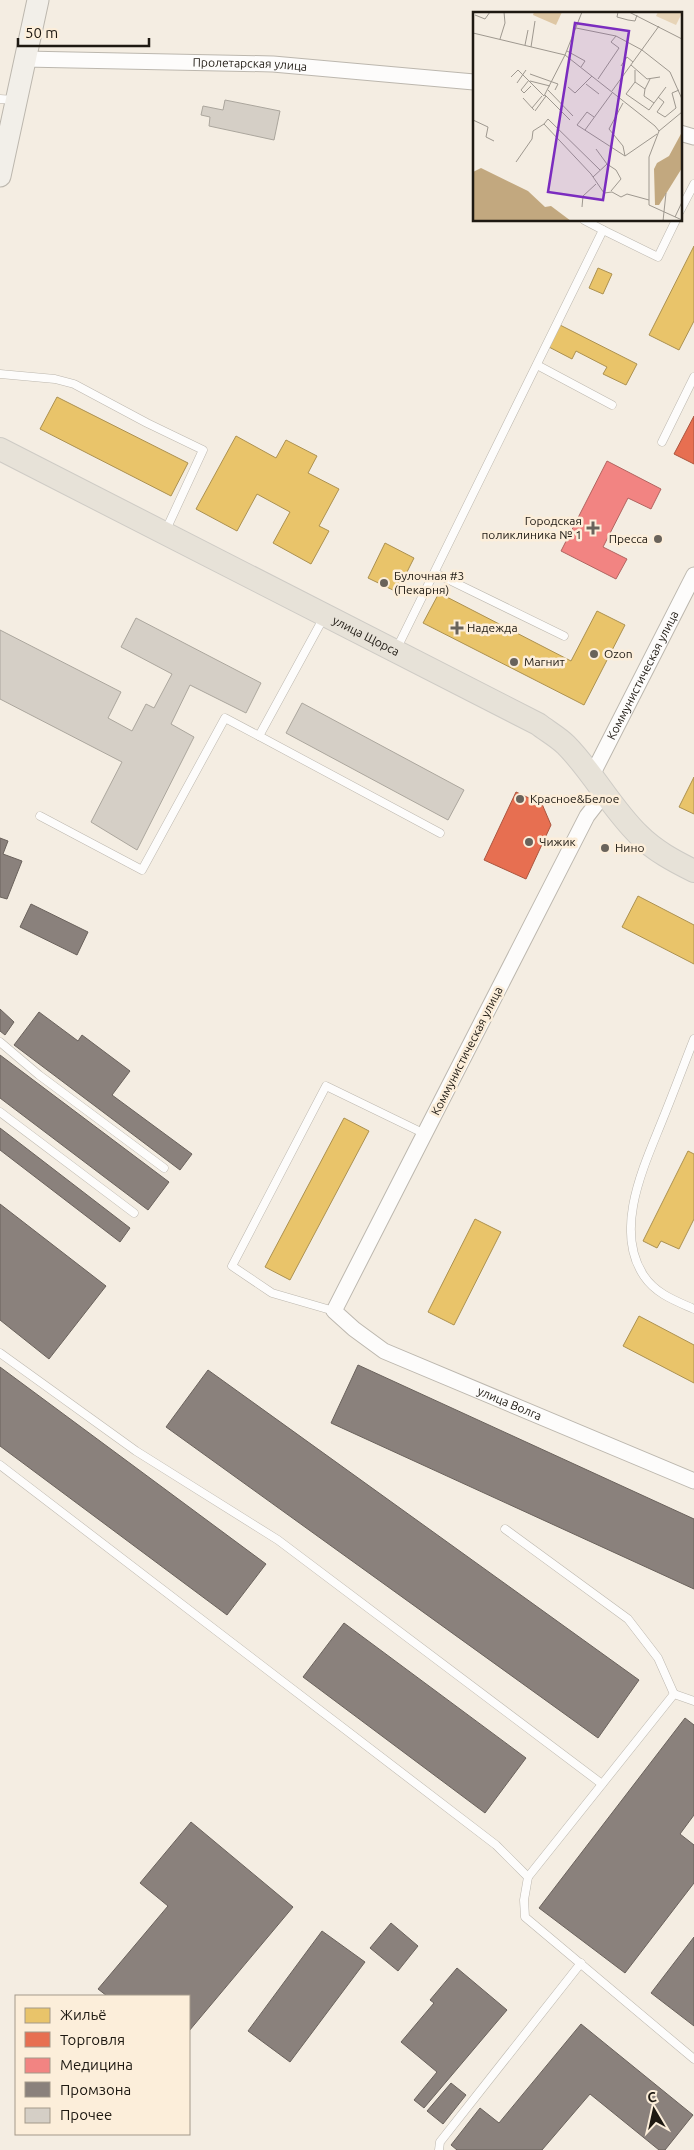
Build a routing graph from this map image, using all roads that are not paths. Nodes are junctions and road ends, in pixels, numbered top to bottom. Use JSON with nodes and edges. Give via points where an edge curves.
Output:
{"nodes":[{"id":1,"x":38,"y":0,"type":"edge"},
{"id":2,"x":24,"y":59,"type":"junction"},
{"id":3,"x":473,"y":82,"type":"edge"},
{"id":4,"x":8,"y":100,"type":"edge"},
{"id":5,"x":0,"y":176,"type":"edge"},
{"id":6,"x":694,"y":184,"type":"edge"},
{"id":7,"x":682,"y":207,"type":"edge"},
{"id":8,"x":586,"y":221,"type":"edge"},
{"id":9,"x":676,"y":221,"type":"edge"},
{"id":10,"x":603,"y":230,"type":"junction"},
{"id":11,"x":536,"y":365,"type":"junction"},
{"id":12,"x":0,"y":374,"type":"edge"},
{"id":13,"x":694,"y":377,"type":"edge"},
{"id":14,"x":612,"y":405,"type":"dead end"},
{"id":15,"x":662,"y":442,"type":"dead end"},
{"id":16,"x":0,"y":449,"type":"edge"},
{"id":17,"x":164,"y":533,"type":"junction"},
{"id":18,"x":434,"y":573,"type":"junction"},
{"id":19,"x":694,"y":575,"type":"edge"},
{"id":20,"x":325,"y":615,"type":"junction"},
{"id":21,"x":564,"y":636,"type":"dead end"},
{"id":22,"x":396,"y":652,"type":"junction"},
{"id":23,"x":259,"y":736,"type":"junction"},
{"id":24,"x":592,"y":775,"type":"junction"},
{"id":25,"x":604,"y":794,"type":"junction"},
{"id":26,"x":40,"y":816,"type":"dead end"},
{"id":27,"x":440,"y":833,"type":"dead end"},
{"id":28,"x":694,"y":871,"type":"edge"},
{"id":29,"x":694,"y":1039,"type":"edge"},
{"id":30,"x":0,"y":1042,"type":"edge"},
{"id":31,"x":0,"y":1112,"type":"edge"},
{"id":32,"x":425,"y":1134,"type":"junction"},
{"id":33,"x":164,"y":1168,"type":"dead end"},
{"id":34,"x":134,"y":1213,"type":"dead end"},
{"id":35,"x":694,"y":1309,"type":"edge"},
{"id":36,"x":334,"y":1311,"type":"junction"},
{"id":37,"x":0,"y":1353,"type":"edge"},
{"id":38,"x":0,"y":1465,"type":"edge"},
{"id":39,"x":694,"y":1481,"type":"edge"},
{"id":40,"x":505,"y":1529,"type":"dead end"},
{"id":41,"x":674,"y":1694,"type":"junction"},
{"id":42,"x":694,"y":1701,"type":"edge"},
{"id":43,"x":602,"y":1784,"type":"junction"},
{"id":44,"x":528,"y":1877,"type":"junction"},
{"id":45,"x":581,"y":1964,"type":"junction"},
{"id":46,"x":694,"y":2059,"type":"edge"},
{"id":47,"x":439,"y":2150,"type":"edge"}],
"edges":[{"from":1,"to":2,"type":"main road"},
{"from":2,"to":3,"type":"street","name":"Пролетарская улица","via":[[273,64]]},
{"from":2,"to":4,"type":"main road"},
{"from":4,"to":5,"type":"main road"},
{"from":6,"to":7,"type":"lane"},
{"from":8,"to":10,"type":"lane"},
{"from":9,"to":10,"type":"lane","via":[[658,257]]},
{"from":10,"to":11,"type":"lane"},
{"from":11,"to":14,"type":"lane"},
{"from":11,"to":18,"type":"lane"},
{"from":12,"to":17,"type":"lane","via":[[74,384],[203,450]]},
{"from":13,"to":15,"type":"lane"},
{"from":16,"to":17,"type":"main road","name":"улица Щорса"},
{"from":17,"to":20,"type":"main road","name":"улица Щорса"},
{"from":18,"to":21,"type":"lane"},
{"from":18,"to":22,"type":"lane"},
{"from":19,"to":24,"type":"street","name":"Коммунистическая улица"},
{"from":20,"to":22,"type":"main road","name":"улица Щорса"},
{"from":20,"to":23,"type":"lane"},
{"from":22,"to":24,"type":"main road","name":"улица Щорса","via":[[538,724],[565,744]]},
{"from":23,"to":26,"type":"lane","via":[[225,718],[142,870]]},
{"from":23,"to":27,"type":"lane"},
{"from":24,"to":25,"type":"main road","name":"улица Щорса"},
{"from":25,"to":28,"type":"main road","name":"улица Щорса","via":[[639,835],[669,858]]},
{"from":25,"to":32,"type":"street","name":"Коммунистическая улица","via":[[587,816]]},
{"from":29,"to":35,"type":"lane","via":[[638,1183],[632,1218],[633,1253],[644,1277],[659,1293]]},
{"from":30,"to":33,"type":"lane"},
{"from":31,"to":34,"type":"lane"},
{"from":32,"to":36,"type":"street","name":"Коммунистическая улица"},
{"from":32,"to":36,"type":"lane","via":[[326,1086],[232,1266],[272,1293]]},
{"from":36,"to":39,"type":"street","name":"улица Волга","via":[[384,1351]]},
{"from":37,"to":43,"type":"lane","via":[[136,1451],[278,1540]]},
{"from":38,"to":44,"type":"lane","via":[[496,1845]]},
{"from":40,"to":41,"type":"lane","via":[[628,1619],[658,1658]]},
{"from":41,"to":42,"type":"lane"},
{"from":41,"to":43,"type":"lane"},
{"from":43,"to":44,"type":"lane"},
{"from":44,"to":45,"type":"lane","via":[[524,1900],[526,1917]]},
{"from":45,"to":46,"type":"lane"},
{"from":45,"to":47,"type":"lane","via":[[440,2142]]}]}
